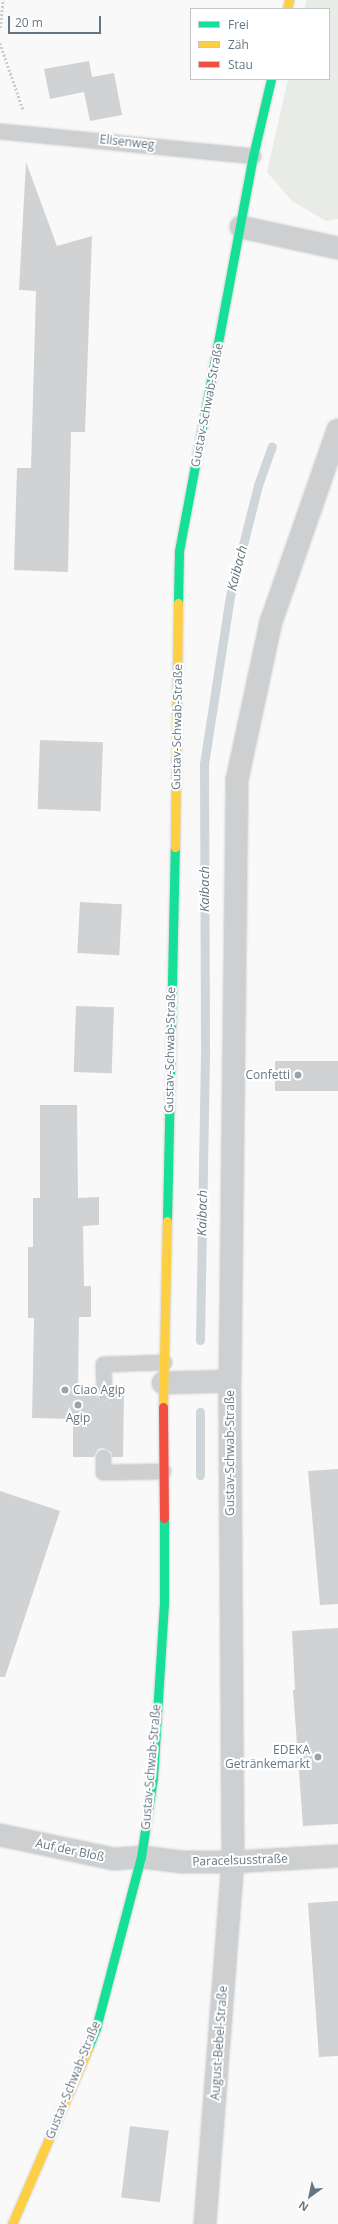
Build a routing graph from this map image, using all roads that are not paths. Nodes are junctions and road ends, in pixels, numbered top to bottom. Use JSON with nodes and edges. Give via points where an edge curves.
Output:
{"nodes":[{"id":1,"x":271,"y":80,"type":"edge"},
{"id":2,"x":0,"y":131,"type":"edge"},
{"id":3,"x":253,"y":156,"type":"junction"},
{"id":4,"x":241,"y":227,"type":"junction"},
{"id":5,"x":338,"y":248,"type":"edge"},
{"id":6,"x":338,"y":430,"type":"edge"},
{"id":7,"x":163,"y":1372,"type":"junction"},
{"id":8,"x":230,"y":1381,"type":"junction"},
{"id":9,"x":104,"y":1392,"type":"dead end"},
{"id":10,"x":103,"y":1457,"type":"dead end"},
{"id":11,"x":163,"y":1471,"type":"junction"},
{"id":12,"x":0,"y":1835,"type":"edge"},
{"id":13,"x":338,"y":1856,"type":"edge"},
{"id":14,"x":141,"y":1857,"type":"junction"},
{"id":15,"x":233,"y":1862,"type":"junction"},
{"id":16,"x":12,"y":2224,"type":"edge"},
{"id":17,"x":205,"y":2224,"type":"edge"}],
"edges":[{"from":1,"to":3,"type":"street","name":"Gustav-Schwab-Straße"},
{"from":2,"to":3,"type":"lane","name":"Elisenweg","via":[[31,132]]},
{"from":3,"to":4,"type":"street","name":"Gustav-Schwab-Straße"},
{"from":4,"to":5,"type":"street"},
{"from":4,"to":7,"type":"street","name":"Gustav-Schwab-Straße","via":[[179,551]]},
{"from":6,"to":8,"type":"street","name":"Gustav-Schwab-Straße","via":[[271,622],[237,780]]},
{"from":7,"to":8,"type":"street","name":"Gustav-Schwab-Straße"},
{"from":7,"to":9,"type":"lane","via":[[104,1364]]},
{"from":7,"to":11,"type":"street","name":"Gustav-Schwab-Straße"},
{"from":8,"to":15,"type":"street","name":"Gustav-Schwab-Straße"},
{"from":10,"to":11,"type":"lane","via":[[103,1472]]},
{"from":11,"to":14,"type":"street","name":"Gustav-Schwab-Straße","via":[[164,1604],[153,1778]]},
{"from":12,"to":14,"type":"street","name":"Auf der Bloß","via":[[114,1859]]},
{"from":13,"to":15,"type":"street","name":"Paracelsusstraße"},
{"from":14,"to":15,"type":"street","name":"Paracelsusstraße","via":[[183,1862]]},
{"from":14,"to":16,"type":"street","name":"Gustav-Schwab-Straße","via":[[96,2028]]},
{"from":15,"to":17,"type":"street","name":"August-Bebel-Straße"}]}
